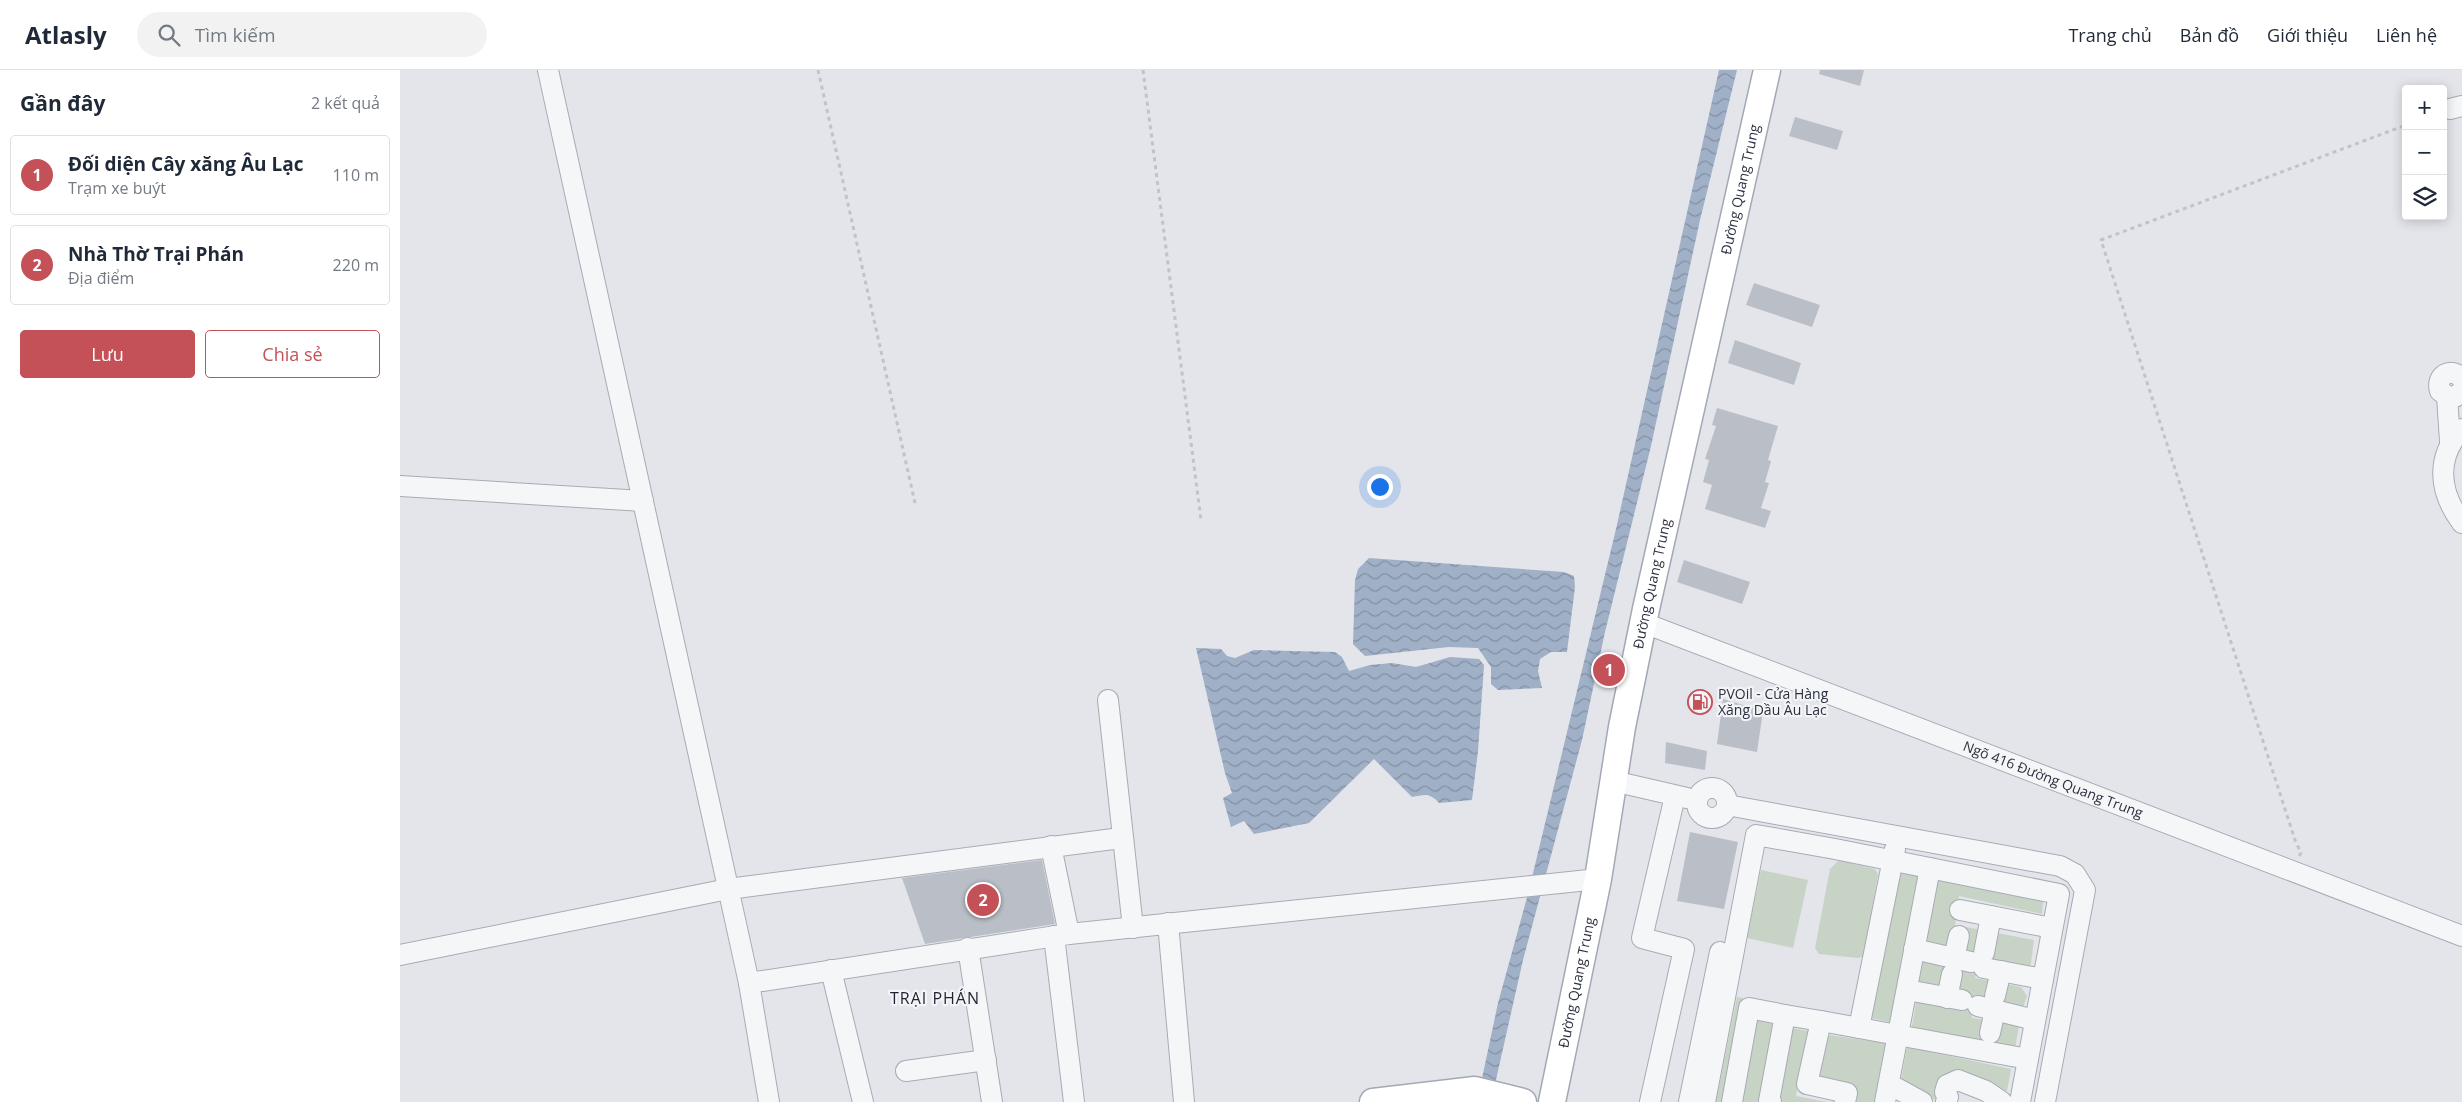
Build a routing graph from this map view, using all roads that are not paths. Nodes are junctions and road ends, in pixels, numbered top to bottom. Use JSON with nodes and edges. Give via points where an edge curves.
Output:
{"nodes":[{"id":1,"x":548,"y":70,"type":"edge"},
{"id":2,"x":1767,"y":70,"type":"edge"},
{"id":3,"x":2458,"y":370,"type":"edge"},
{"id":4,"x":2454,"y":394,"type":"edge"},
{"id":5,"x":2456,"y":435,"type":"edge"},
{"id":6,"x":400,"y":486,"type":"edge"},
{"id":7,"x":644,"y":505,"type":"junction"},
{"id":8,"x":2462,"y":523,"type":"edge"},
{"id":9,"x":1644,"y":623,"type":"junction"},
{"id":10,"x":1108,"y":700,"type":"dead end"},
{"id":11,"x":1613,"y":781,"type":"junction"},
{"id":12,"x":1675,"y":796,"type":"junction"},
{"id":13,"x":1750,"y":808,"type":"junction"},
{"id":14,"x":1841,"y":825,"type":"junction"},
{"id":15,"x":1897,"y":836,"type":"junction"},
{"id":16,"x":1121,"y":838,"type":"junction"},
{"id":17,"x":1051,"y":846,"type":"junction"},
{"id":18,"x":1835,"y":849,"type":"junction"},
{"id":19,"x":1892,"y":860,"type":"junction"},
{"id":20,"x":1930,"y":868,"type":"junction"},
{"id":21,"x":1598,"y":879,"type":"junction"},
{"id":22,"x":728,"y":888,"type":"junction"},
{"id":23,"x":1960,"y":910,"type":"dead end"},
{"id":24,"x":1990,"y":916,"type":"junction"},
{"id":25,"x":1168,"y":923,"type":"junction"},
{"id":26,"x":1133,"y":928,"type":"junction"},
{"id":27,"x":2052,"y":928,"type":"junction"},
{"id":28,"x":1062,"y":935,"type":"junction"},
{"id":29,"x":1959,"y":936,"type":"dead end"},
{"id":30,"x":2462,"y":936,"type":"edge"},
{"id":31,"x":968,"y":948,"type":"junction"},
{"id":32,"x":1914,"y":949,"type":"junction"},
{"id":33,"x":400,"y":955,"type":"edge"},
{"id":34,"x":1974,"y":964,"type":"junction"},
{"id":35,"x":831,"y":970,"type":"junction"},
{"id":36,"x":2043,"y":979,"type":"junction"},
{"id":37,"x":749,"y":983,"type":"junction"},
{"id":38,"x":1907,"y":990,"type":"junction"},
{"id":39,"x":1975,"y":1002,"type":"junction"},
{"id":40,"x":1785,"y":1015,"type":"junction"},
{"id":41,"x":2035,"y":1020,"type":"junction"},
{"id":42,"x":1821,"y":1021,"type":"junction"},
{"id":43,"x":1859,"y":1028,"type":"junction"},
{"id":44,"x":1990,"y":1033,"type":"dead end"},
{"id":45,"x":1898,"y":1035,"type":"junction"},
{"id":46,"x":2028,"y":1059,"type":"junction"},
{"id":47,"x":986,"y":1060,"type":"junction"},
{"id":48,"x":906,"y":1071,"type":"dead end"},
{"id":49,"x":1887,"y":1093,"type":"edge"},
{"id":50,"x":769,"y":1102,"type":"edge"},
{"id":51,"x":863,"y":1102,"type":"edge"},
{"id":52,"x":992,"y":1102,"type":"edge"},
{"id":53,"x":1074,"y":1102,"type":"edge"},
{"id":54,"x":1184,"y":1102,"type":"edge"},
{"id":55,"x":1373,"y":1102,"type":"edge"},
{"id":56,"x":1523,"y":1102,"type":"edge"},
{"id":57,"x":1552,"y":1102,"type":"edge"},
{"id":58,"x":1650,"y":1102,"type":"edge"},
{"id":59,"x":1689,"y":1102,"type":"edge"},
{"id":60,"x":1705,"y":1102,"type":"edge"},
{"id":61,"x":1732,"y":1102,"type":"edge"},
{"id":62,"x":1771,"y":1102,"type":"edge"},
{"id":63,"x":1845,"y":1102,"type":"edge"},
{"id":64,"x":1922,"y":1102,"type":"edge"},
{"id":65,"x":1946,"y":1102,"type":"edge"},
{"id":66,"x":2002,"y":1102,"type":"edge"},
{"id":67,"x":2020,"y":1102,"type":"edge"},
{"id":68,"x":2045,"y":1102,"type":"edge"}],
"edges":[{"from":1,"to":7,"type":"street"},
{"from":2,"to":9,"type":"main road","name":"Đường Quang Trung"},
{"from":3,"to":4,"type":"street","via":[[2443,375],[2438,383],[2440,391]]},
{"from":4,"to":5,"type":"street"},
{"from":5,"to":8,"type":"street","via":[[2442,476],[2445,497]]},
{"from":6,"to":7,"type":"street"},
{"from":7,"to":22,"type":"street"},
{"from":9,"to":11,"type":"main road","name":"Đường Quang Trung"},
{"from":9,"to":30,"type":"street","name":"Ngõ 416 Đường Quang Trung"},
{"from":10,"to":16,"type":"street"},
{"from":11,"to":12,"type":"street"},
{"from":11,"to":21,"type":"main road","name":"Đường Quang Trung"},
{"from":12,"to":13,"type":"street","via":[[1697,801],[1700,812],[1710,818],[1722,815],[1727,805]]},
{"from":12,"to":58,"type":"street","via":[[1642,938],[1684,949]]},
{"from":13,"to":14,"type":"street"},
{"from":13,"to":59,"type":"street"},
{"from":14,"to":15,"type":"street"},
{"from":14,"to":18,"type":"street"},
{"from":15,"to":19,"type":"street"},
{"from":15,"to":68,"type":"street","via":[[2060,866],[2075,874],[2086,890]]},
{"from":16,"to":17,"type":"street"},
{"from":16,"to":26,"type":"street"},
{"from":17,"to":22,"type":"street"},
{"from":17,"to":28,"type":"street"},
{"from":18,"to":19,"type":"street"},
{"from":18,"to":60,"type":"street","via":[[1756,835]]},
{"from":19,"to":20,"type":"street"},
{"from":19,"to":43,"type":"street"},
{"from":20,"to":27,"type":"street","via":[[2059,894]]},
{"from":20,"to":32,"type":"street"},
{"from":21,"to":25,"type":"street"},
{"from":21,"to":57,"type":"main road","name":"Đường Quang Trung"},
{"from":22,"to":33,"type":"street"},
{"from":22,"to":37,"type":"street"},
{"from":23,"to":24,"type":"street"},
{"from":24,"to":27,"type":"street"},
{"from":24,"to":34,"type":"street"},
{"from":25,"to":26,"type":"street"},
{"from":25,"to":54,"type":"street"},
{"from":26,"to":28,"type":"street"},
{"from":27,"to":36,"type":"street"},
{"from":28,"to":31,"type":"street"},
{"from":28,"to":53,"type":"street"},
{"from":29,"to":34,"type":"street"},
{"from":31,"to":35,"type":"street"},
{"from":31,"to":47,"type":"street"},
{"from":32,"to":34,"type":"street"},
{"from":32,"to":38,"type":"street"},
{"from":34,"to":36,"type":"street"},
{"from":34,"to":39,"type":"street"},
{"from":34,"to":39,"type":"street"},
{"from":35,"to":37,"type":"street"},
{"from":35,"to":51,"type":"street"},
{"from":36,"to":41,"type":"street"},
{"from":37,"to":50,"type":"street"},
{"from":38,"to":39,"type":"street"},
{"from":38,"to":45,"type":"street"},
{"from":39,"to":41,"type":"street"},
{"from":39,"to":44,"type":"street"},
{"from":40,"to":42,"type":"street"},
{"from":40,"to":61,"type":"street","via":[[1749,1008]]},
{"from":40,"to":62,"type":"street","via":[[1768,1101]]},
{"from":41,"to":46,"type":"street"},
{"from":42,"to":43,"type":"street"},
{"from":42,"to":63,"type":"street","via":[[1807,1084],[1846,1093]]},
{"from":43,"to":45,"type":"street"},
{"from":45,"to":46,"type":"street"},
{"from":45,"to":49,"type":"street"},
{"from":46,"to":67,"type":"street"},
{"from":47,"to":48,"type":"street"},
{"from":47,"to":52,"type":"street"},
{"from":49,"to":64,"type":"street"},
{"from":55,"to":56,"type":"main road","via":[[1486,1093]]},
{"from":65,"to":66,"type":"street","via":[[1947,1085],[1958,1080],[1986,1091]]}]}
